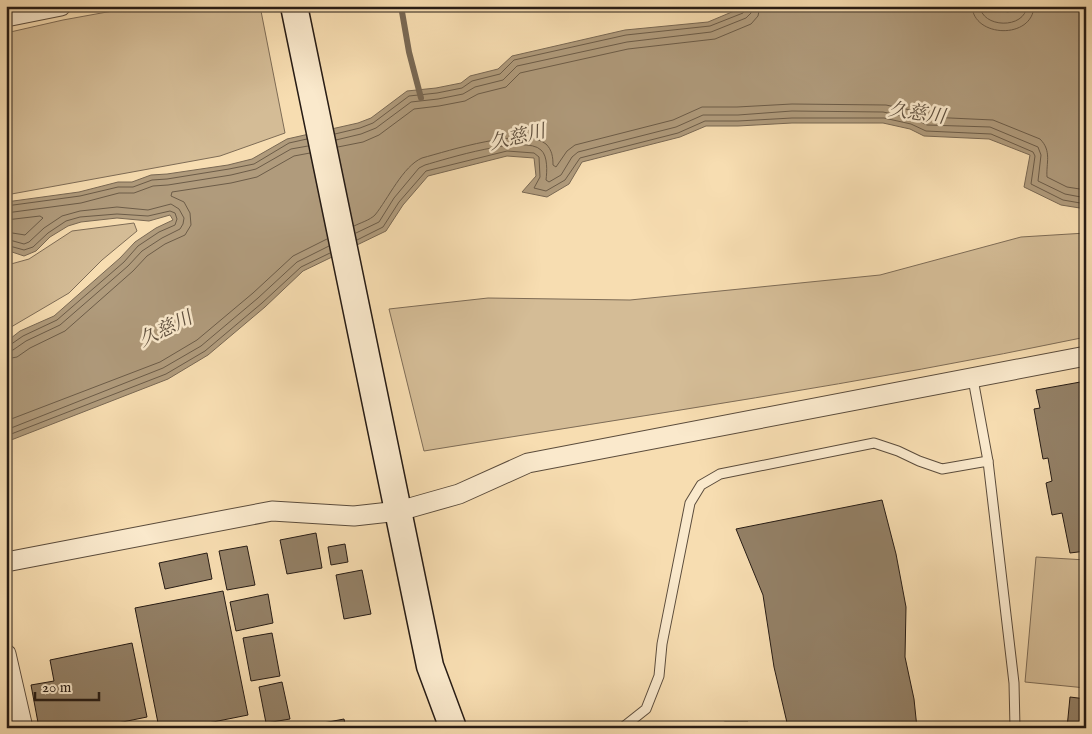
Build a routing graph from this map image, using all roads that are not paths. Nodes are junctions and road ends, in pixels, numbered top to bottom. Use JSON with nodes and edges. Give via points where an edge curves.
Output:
{"nodes":[{"id":1,"x":61,"y":6,"type":"edge"},
{"id":2,"x":294,"y":6,"type":"edge"},
{"id":3,"x":6,"y":17,"type":"edge"},
{"id":4,"x":1086,"y":356,"type":"edge"},
{"id":5,"x":973,"y":378,"type":"junction"},
{"id":6,"x":988,"y":460,"type":"junction"},
{"id":7,"x":399,"y":511,"type":"junction"},
{"id":8,"x":6,"y":562,"type":"edge"},
{"id":9,"x":6,"y":654,"type":"edge"},
{"id":10,"x":23,"y":728,"type":"edge"},
{"id":11,"x":453,"y":728,"type":"edge"},
{"id":12,"x":622,"y":728,"type":"edge"},
{"id":13,"x":1015,"y":728,"type":"edge"}],
"edges":[{"from":1,"to":3,"type":"street"},
{"from":2,"to":7,"type":"street"},
{"from":4,"to":5,"type":"street"},
{"from":5,"to":6,"type":"lane"},
{"from":5,"to":7,"type":"street","via":[[528,463],[458,494]]},
{"from":6,"to":12,"type":"lane","via":[[942,469],[874,443],[720,474],[701,485],[690,504],[662,644],[659,676],[646,709]]},
{"from":6,"to":13,"type":"lane","via":[[1014,683]]},
{"from":7,"to":8,"type":"street","via":[[354,516],[272,511]]},
{"from":7,"to":11,"type":"street","via":[[430,666]]},
{"from":9,"to":10,"type":"street"}]}
